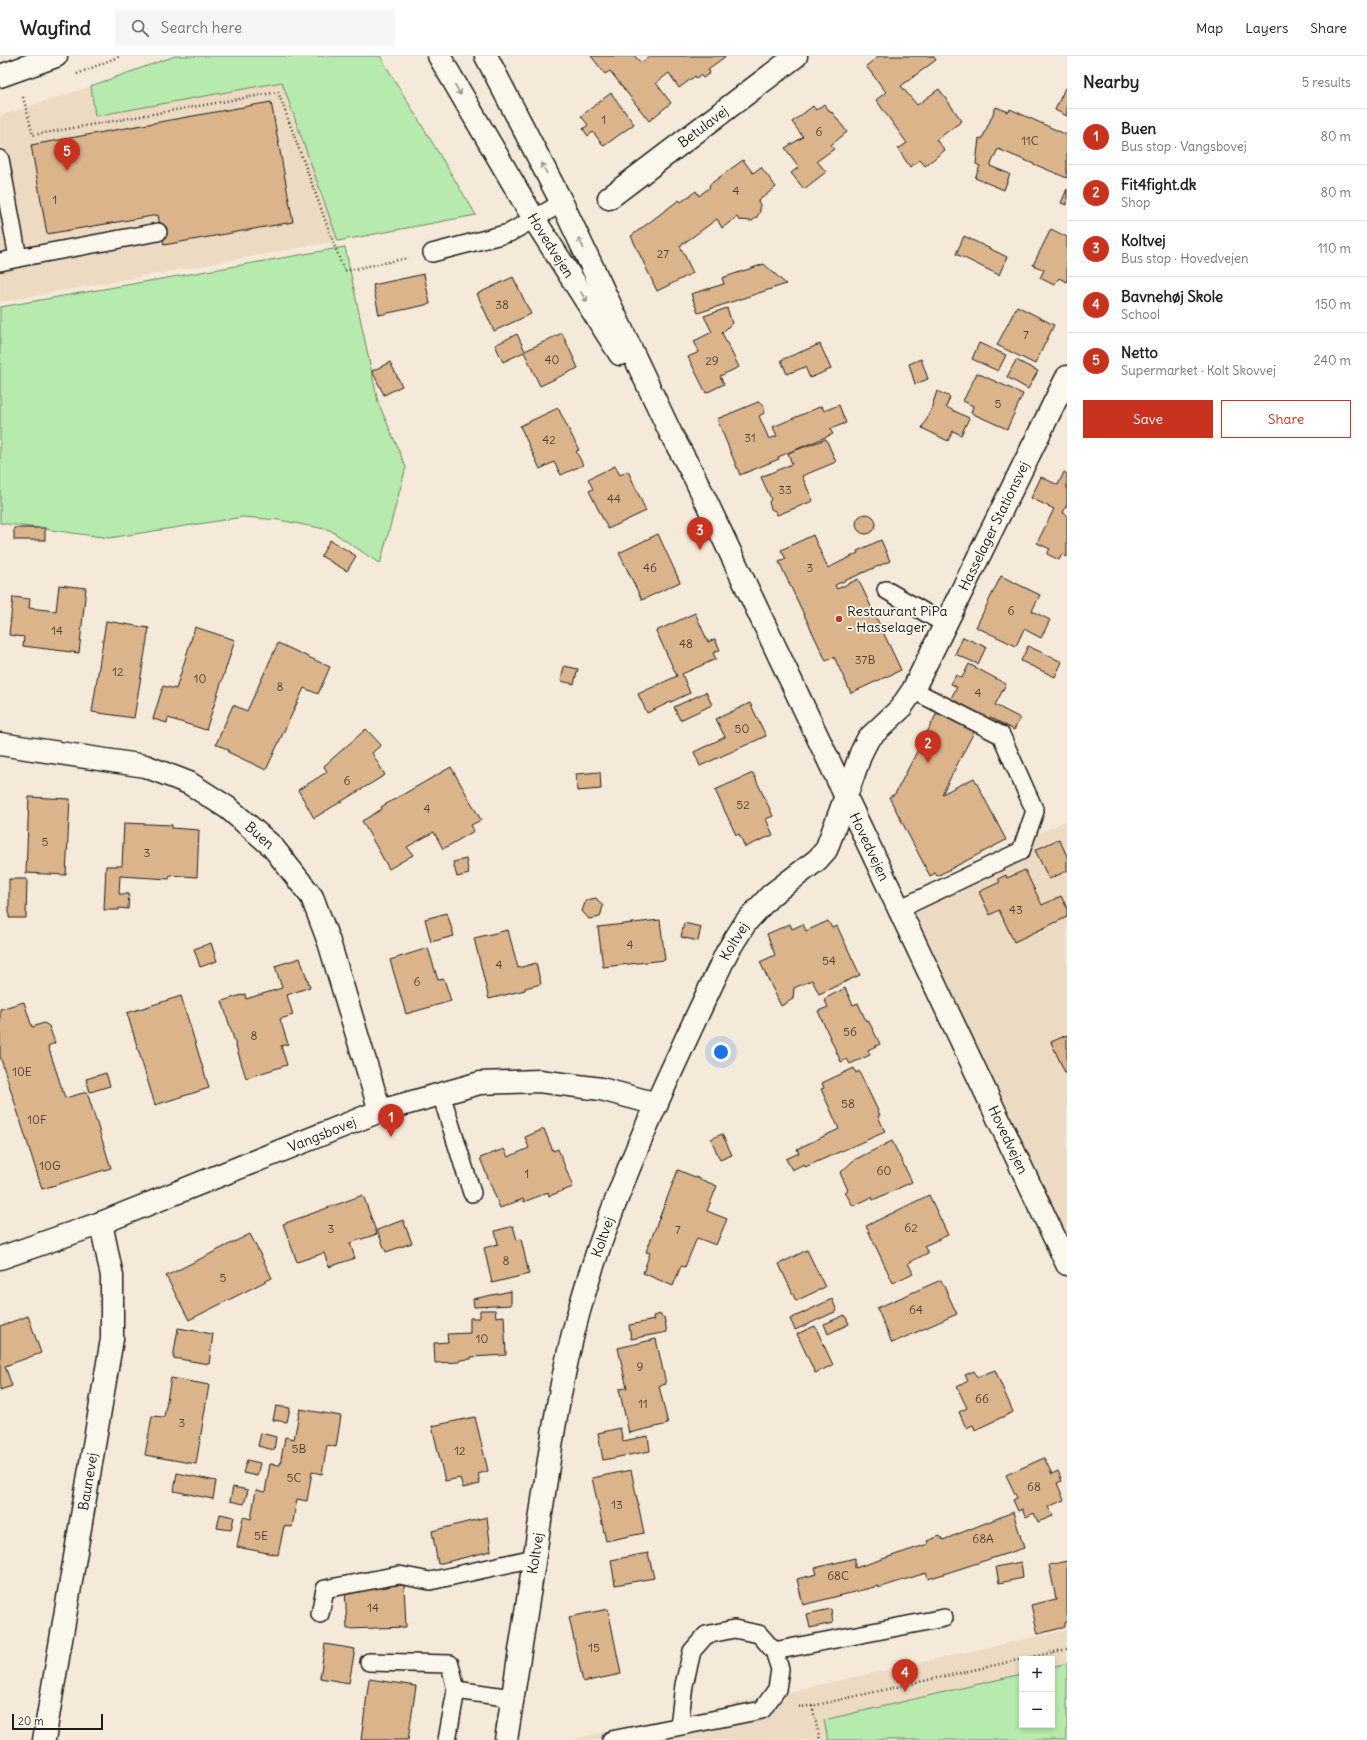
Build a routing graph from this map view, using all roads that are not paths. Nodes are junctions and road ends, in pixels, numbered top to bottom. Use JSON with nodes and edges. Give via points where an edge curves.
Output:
{"nodes":[{"id":1,"x":56,"y":56,"type":"edge"},
{"id":2,"x":438,"y":56,"type":"edge"},
{"id":3,"x":486,"y":56,"type":"edge"},
{"id":4,"x":796,"y":56,"type":"edge"},
{"id":5,"x":0,"y":76,"type":"edge"},
{"id":6,"x":0,"y":159,"type":"edge"},
{"id":7,"x":609,"y":198,"type":"dead end"},
{"id":8,"x":562,"y":203,"type":"junction"},
{"id":9,"x":534,"y":219,"type":"junction"},
{"id":10,"x":158,"y":232,"type":"dead end"},
{"id":11,"x":432,"y":253,"type":"road end"},
{"id":12,"x":18,"y":258,"type":"junction"},
{"id":13,"x":0,"y":262,"type":"edge"},
{"id":14,"x":1067,"y":377,"type":"edge"},
{"id":15,"x":670,"y":431,"type":"junction"},
{"id":16,"x":886,"y":590,"type":"dead end"},
{"id":17,"x":945,"y":624,"type":"junction"},
{"id":18,"x":913,"y":690,"type":"junction"},
{"id":19,"x":0,"y":744,"type":"edge"},
{"id":20,"x":846,"y":796,"type":"junction"},
{"id":21,"x":899,"y":909,"type":"junction"},
{"id":22,"x":441,"y":1094,"type":"junction"},
{"id":23,"x":657,"y":1104,"type":"junction"},
{"id":24,"x":380,"y":1111,"type":"junction"},
{"id":25,"x":472,"y":1193,"type":"dead end"},
{"id":26,"x":101,"y":1223,"type":"junction"},
{"id":27,"x":1064,"y":1251,"type":"edge"},
{"id":28,"x":0,"y":1258,"type":"edge"},
{"id":29,"x":534,"y":1558,"type":"junction"},
{"id":30,"x":320,"y":1614,"type":"dead end"},
{"id":31,"x":944,"y":1618,"type":"dead end"},
{"id":32,"x":774,"y":1651,"type":"junction"},
{"id":33,"x":369,"y":1662,"type":"dead end"},
{"id":34,"x":456,"y":1690,"type":"junction"},
{"id":35,"x":512,"y":1698,"type":"junction"},
{"id":36,"x":679,"y":1726,"type":"junction"},
{"id":37,"x":44,"y":1740,"type":"edge"},
{"id":38,"x":448,"y":1740,"type":"edge"},
{"id":39,"x":506,"y":1740,"type":"edge"},
{"id":40,"x":611,"y":1740,"type":"edge"}],
"edges":[{"from":1,"to":5,"type":"street"},
{"from":2,"to":9,"type":"street","name":"Hovedvejen","one_way":true},
{"from":8,"to":3,"type":"street","name":"Hovedvejen","one_way":true},
{"from":4,"to":7,"type":"street","name":"Betulavej"},
{"from":6,"to":12,"type":"lane"},
{"from":8,"to":9,"type":"lane"},
{"from":15,"to":8,"type":"street","name":"Hovedvejen","one_way":true},
{"from":9,"to":11,"type":"lane","via":[[509,233]]},
{"from":9,"to":15,"type":"street","name":"Hovedvejen","one_way":true},
{"from":10,"to":12,"type":"lane"},
{"from":12,"to":13,"type":"lane"},
{"from":14,"to":17,"type":"street","name":"Hasselager Stationsvej"},
{"from":15,"to":20,"type":"street","name":"Hovedvejen","via":[[695,478]]},
{"from":16,"to":17,"type":"lane"},
{"from":17,"to":18,"type":"street","name":"Hasselager Stationsvej"},
{"from":18,"to":20,"type":"street","name":"Hasselager Stationsvej","via":[[900,709],[868,739]]},
{"from":18,"to":21,"type":"lane","via":[[1001,735],[1035,811],[1021,852]]},
{"from":19,"to":24,"type":"street","name":"Buen","via":[[145,766],[189,783],[228,808],[272,846],[312,897],[330,942]]},
{"from":20,"to":21,"type":"street","name":"Hovedvejen"},
{"from":20,"to":23,"type":"street","name":"Koltvej","via":[[826,850],[817,860],[771,895],[746,922],[727,952]]},
{"from":21,"to":27,"type":"street","name":"Hovedvejen"},
{"from":22,"to":23,"type":"street","name":"Vangsbovej","via":[[480,1083],[539,1081],[601,1089]]},
{"from":22,"to":24,"type":"street","name":"Vangsbovej"},
{"from":22,"to":25,"type":"lane"},
{"from":23,"to":29,"type":"street","name":"Koltvej","via":[[627,1170],[600,1240],[578,1313],[563,1383]]},
{"from":24,"to":26,"type":"street","name":"Vangsbovej"},
{"from":26,"to":28,"type":"street","name":"Vangsbovej"},
{"from":26,"to":37,"type":"street","name":"Baunevej","via":[[112,1276],[112,1339]]},
{"from":29,"to":30,"type":"lane","via":[[430,1581],[399,1575],[325,1589]]},
{"from":29,"to":35,"type":"street","name":"Koltvej"},
{"from":31,"to":32,"type":"lane"},
{"from":32,"to":36,"type":"lane","via":[[780,1669],[777,1689],[762,1710]]},
{"from":32,"to":36,"type":"lane","via":[[759,1634],[734,1629],[706,1635],[692,1651],[684,1685]]},
{"from":33,"to":34,"type":"lane","via":[[450,1664]]},
{"from":34,"to":35,"type":"lane"},
{"from":34,"to":38,"type":"lane"},
{"from":35,"to":39,"type":"street","name":"Koltvej"},
{"from":36,"to":40,"type":"lane"}]}
